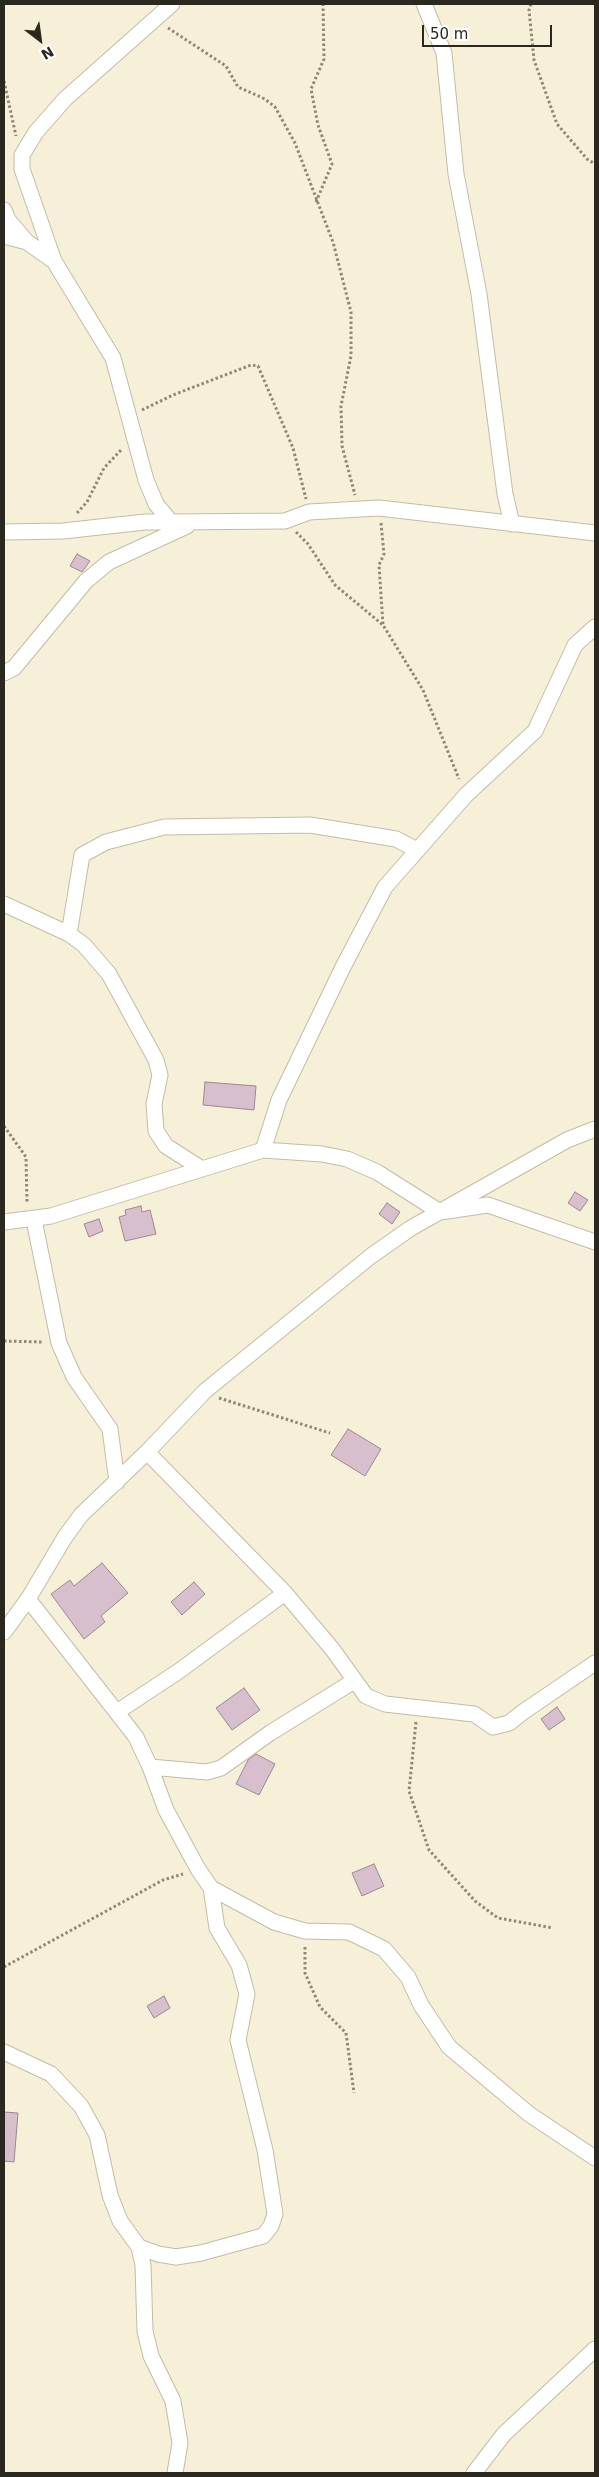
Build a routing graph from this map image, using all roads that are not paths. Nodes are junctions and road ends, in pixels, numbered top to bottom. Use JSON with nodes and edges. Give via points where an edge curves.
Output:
{"nodes":[{"id":1,"x":172,"y":4,"type":"edge"},
{"id":2,"x":424,"y":4,"type":"edge"},
{"id":3,"x":4,"y":210,"type":"edge"},
{"id":4,"x":4,"y":236,"type":"edge"},
{"id":5,"x":26,"y":242,"type":"junction"},
{"id":6,"x":54,"y":261,"type":"junction"},
{"id":7,"x":171,"y":522,"type":"junction"},
{"id":8,"x":195,"y":522,"type":"junction"},
{"id":9,"x":512,"y":524,"type":"junction"},
{"id":10,"x":4,"y":532,"type":"edge"},
{"id":11,"x":595,"y":533,"type":"edge"},
{"id":12,"x":595,"y":627,"type":"edge"},
{"id":13,"x":4,"y":673,"type":"edge"},
{"id":14,"x":417,"y":850,"type":"junction"},
{"id":15,"x":4,"y":904,"type":"edge"},
{"id":16,"x":69,"y":934,"type":"junction"},
{"id":17,"x":595,"y":1129,"type":"edge"},
{"id":18,"x":263,"y":1150,"type":"junction"},
{"id":19,"x":202,"y":1169,"type":"junction"},
{"id":20,"x":440,"y":1212,"type":"junction"},
{"id":21,"x":34,"y":1220,"type":"junction"},
{"id":22,"x":4,"y":1222,"type":"edge"},
{"id":23,"x":595,"y":1242,"type":"edge"},
{"id":24,"x":147,"y":1452,"type":"junction"},
{"id":25,"x":117,"y":1482,"type":"junction"},
{"id":26,"x":285,"y":1593,"type":"junction"},
{"id":27,"x":28,"y":1599,"type":"junction"},
{"id":28,"x":4,"y":1632,"type":"edge"},
{"id":29,"x":595,"y":1663,"type":"edge"},
{"id":30,"x":354,"y":1681,"type":"junction"},
{"id":31,"x":117,"y":1712,"type":"junction"},
{"id":32,"x":150,"y":1767,"type":"junction"},
{"id":33,"x":211,"y":1888,"type":"junction"},
{"id":34,"x":4,"y":2052,"type":"edge"},
{"id":35,"x":595,"y":2158,"type":"edge"},
{"id":36,"x":139,"y":2247,"type":"junction"},
{"id":37,"x":595,"y":2349,"type":"edge"},
{"id":38,"x":175,"y":2473,"type":"edge"},
{"id":39,"x":474,"y":2473,"type":"edge"}],
"edges":[{"from":1,"to":6,"type":"street","via":[[65,99],[36,132],[22,155],[22,169]]},
{"from":2,"to":9,"type":"street","via":[[444,53],[456,174],[479,294]]},
{"from":3,"to":5,"type":"street"},
{"from":4,"to":5,"type":"street"},
{"from":5,"to":6,"type":"street"},
{"from":6,"to":7,"type":"street","via":[[113,358],[146,480],[156,504]]},
{"from":7,"to":8,"type":"street"},
{"from":7,"to":10,"type":"street","via":[[63,531]]},
{"from":8,"to":9,"type":"street","via":[[285,521],[309,512],[379,508]]},
{"from":8,"to":13,"type":"street","via":[[109,562],[86,581],[14,668]]},
{"from":9,"to":11,"type":"street"},
{"from":12,"to":14,"type":"street","via":[[575,645],[535,731],[466,795]]},
{"from":14,"to":16,"type":"street","via":[[396,839],[310,825],[187,826],[106,842],[82,855]]},
{"from":14,"to":18,"type":"street","via":[[385,887],[343,967],[279,1100]]},
{"from":15,"to":16,"type":"street"},
{"from":16,"to":19,"type":"street","via":[[84,945],[109,974],[156,1060],[160,1075],[154,1104],[156,1131],[166,1146]]},
{"from":17,"to":20,"type":"street","via":[[567,1140]]},
{"from":18,"to":19,"type":"street"},
{"from":18,"to":20,"type":"street","via":[[346,1159],[377,1172]]},
{"from":19,"to":21,"type":"street"},
{"from":20,"to":23,"type":"street","via":[[488,1205]]},
{"from":20,"to":24,"type":"street","via":[[371,1256],[205,1391]]},
{"from":21,"to":22,"type":"street"},
{"from":21,"to":25,"type":"street","via":[[59,1343],[74,1377],[110,1429]]},
{"from":24,"to":25,"type":"street"},
{"from":24,"to":26,"type":"street"},
{"from":25,"to":27,"type":"street","via":[[81,1515]]},
{"from":26,"to":30,"type":"street","via":[[333,1650]]},
{"from":26,"to":31,"type":"street"},
{"from":27,"to":28,"type":"street"},
{"from":27,"to":31,"type":"street"},
{"from":29,"to":30,"type":"street","via":[[509,1723],[493,1727],[474,1714],[385,1704],[366,1696]]},
{"from":30,"to":32,"type":"street","via":[[221,1768],[207,1772]]},
{"from":31,"to":32,"type":"street","via":[[136,1737]]},
{"from":32,"to":33,"type":"street","via":[[166,1810]]},
{"from":33,"to":35,"type":"street","via":[[274,1922],[306,1931],[348,1932],[384,1948],[408,1977],[421,2005],[449,2047],[529,2114]]},
{"from":33,"to":36,"type":"street","via":[[218,1928],[239,1965],[246,1994],[238,2040],[266,2150],[275,2214],[272,2226],[263,2236],[201,2253],[176,2257]]},
{"from":34,"to":36,"type":"street","via":[[51,2074],[81,2106],[97,2135],[110,2195],[120,2221]]},
{"from":36,"to":38,"type":"street","via":[[143,2264],[145,2331],[151,2356],[173,2401],[180,2443]]},
{"from":37,"to":39,"type":"street","via":[[504,2434]]}]}
